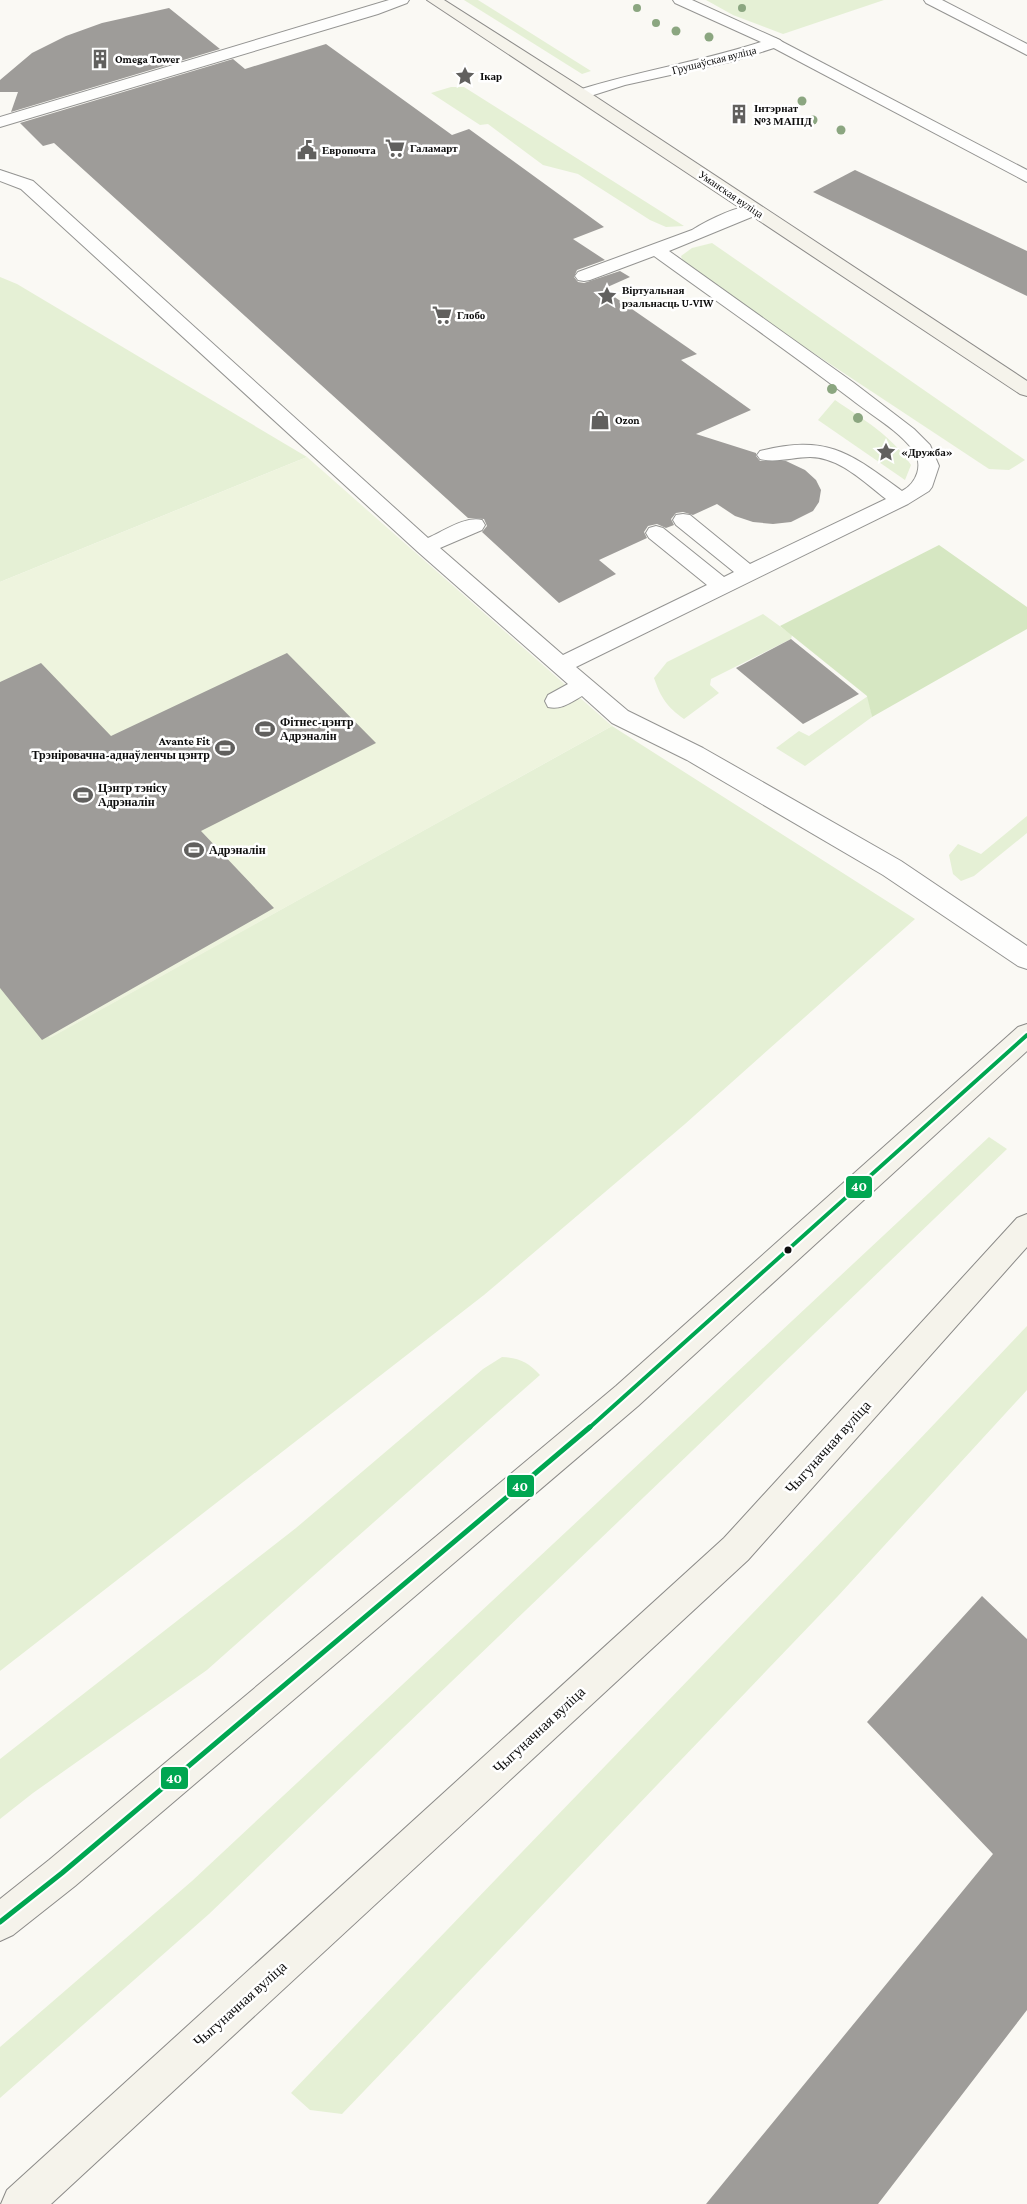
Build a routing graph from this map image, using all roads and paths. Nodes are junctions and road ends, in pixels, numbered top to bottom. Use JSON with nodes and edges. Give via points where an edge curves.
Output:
{"nodes":[{"id":1,"x":369,"y":0,"type":"edge"},
{"id":2,"x":402,"y":0,"type":"edge"},
{"id":3,"x":434,"y":0,"type":"edge"},
{"id":4,"x":680,"y":0,"type":"edge"},
{"id":5,"x":931,"y":0,"type":"edge"},
{"id":6,"x":306,"y":20,"type":"junction"},
{"id":7,"x":334,"y":23,"type":"junction"},
{"id":8,"x":297,"y":34,"type":"junction"},
{"id":9,"x":775,"y":43,"type":"junction"},
{"id":10,"x":1027,"y":50,"type":"edge"},
{"id":11,"x":581,"y":94,"type":"junction"},
{"id":12,"x":0,"y":122,"type":"edge"},
{"id":13,"x":0,"y":175,"type":"edge"},
{"id":14,"x":1027,"y":177,"type":"edge"},
{"id":15,"x":754,"y":210,"type":"junction"},
{"id":16,"x":656,"y":249,"type":"junction"},
{"id":17,"x":584,"y":276,"type":"dead end"},
{"id":18,"x":1027,"y":390,"type":"edge"},
{"id":19,"x":767,"y":455,"type":"dead end"},
{"id":20,"x":900,"y":500,"type":"junction"},
{"id":21,"x":683,"y":520,"type":"dead end"},
{"id":22,"x":475,"y":525,"type":"dead end"},
{"id":23,"x":656,"y":533,"type":"dead end"},
{"id":24,"x":425,"y":546,"type":"junction"},
{"id":25,"x":749,"y":574,"type":"junction"},
{"id":26,"x":722,"y":586,"type":"junction"},
{"id":27,"x":561,"y":665,"type":"junction"},
{"id":28,"x":583,"y":685,"type":"junction"},
{"id":29,"x":556,"y":701,"type":"dead end"},
{"id":30,"x":1027,"y":959,"type":"edge"},
{"id":31,"x":1027,"y":1035,"type":"edge"},
{"id":32,"x":1027,"y":1227,"type":"edge"},
{"id":33,"x":0,"y":1922,"type":"edge"},
{"id":34,"x":21,"y":2204,"type":"edge"}],
"edges":[{"from":1,"to":6,"type":"street"},
{"from":2,"to":7,"type":"street"},
{"from":3,"to":11,"type":"main road","name":"Уманская вуліца"},
{"from":4,"to":9,"type":"street","name":"Грушаўская вуліца"},
{"from":5,"to":10,"type":"street"},
{"from":6,"to":7,"type":"street"},
{"from":6,"to":8,"type":"street"},
{"from":7,"to":8,"type":"street"},
{"from":8,"to":12,"type":"street"},
{"from":9,"to":11,"type":"street","name":"Грушаўская вуліца","via":[[729,58],[621,81]]},
{"from":9,"to":14,"type":"street"},
{"from":11,"to":15,"type":"main road","name":"Уманская вуліца"},
{"from":13,"to":24,"type":"street","via":[[27,185]]},
{"from":15,"to":16,"type":"street"},
{"from":15,"to":18,"type":"main road","name":"Уманская вуліца"},
{"from":16,"to":17,"type":"street"},
{"from":16,"to":20,"type":"street","via":[[847,387],[923,449],[929,466],[922,487]]},
{"from":19,"to":20,"type":"street","via":[[827,452],[851,464]]},
{"from":20,"to":25,"type":"street"},
{"from":21,"to":25,"type":"street"},
{"from":22,"to":24,"type":"street"},
{"from":23,"to":26,"type":"street"},
{"from":24,"to":27,"type":"street"},
{"from":25,"to":26,"type":"street"},
{"from":26,"to":27,"type":"street"},
{"from":27,"to":28,"type":"street"},
{"from":28,"to":29,"type":"street"},
{"from":28,"to":30,"type":"street","via":[[620,717],[695,754],[884,863]]},
{"from":31,"to":33,"type":"main road","via":[[627,1396],[70,1867]]},
{"from":32,"to":34,"type":"main road","name":"Чыгуначная вуліца","via":[[736,1549]]}]}
